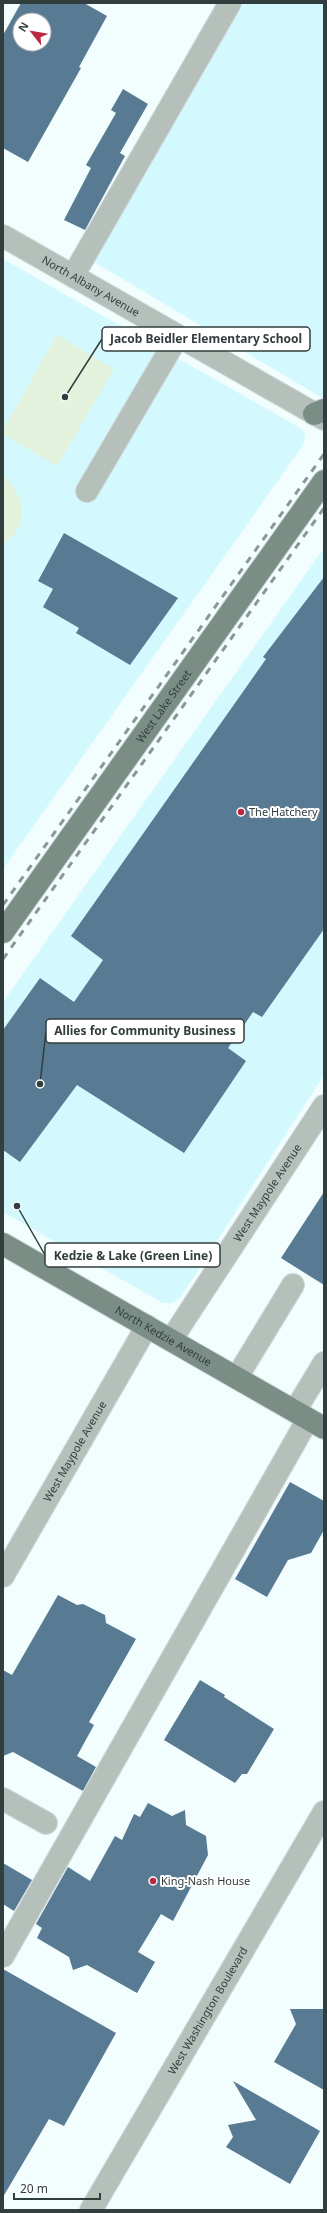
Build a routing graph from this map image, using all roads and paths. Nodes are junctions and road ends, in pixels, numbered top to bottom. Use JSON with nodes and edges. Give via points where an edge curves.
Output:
{"nodes":[{"id":1,"x":230,"y":3,"type":"edge"},
{"id":2,"x":3,"y":236,"type":"edge"},
{"id":3,"x":73,"y":276,"type":"junction"},
{"id":4,"x":178,"y":336,"type":"junction"},
{"id":5,"x":321,"y":414,"type":"edge"},
{"id":6,"x":324,"y":481,"type":"edge"},
{"id":7,"x":87,"y":491,"type":"dead end"},
{"id":8,"x":3,"y":932,"type":"edge"},
{"id":9,"x":324,"y":1106,"type":"edge"},
{"id":10,"x":3,"y":1244,"type":"edge"},
{"id":11,"x":293,"y":1285,"type":"dead end"},
{"id":12,"x":147,"y":1326,"type":"junction"},
{"id":13,"x":171,"y":1340,"type":"junction"},
{"id":14,"x":324,"y":1363,"type":"edge"},
{"id":15,"x":237,"y":1377,"type":"junction"},
{"id":16,"x":309,"y":1419,"type":"edge"},
{"id":17,"x":3,"y":1576,"type":"edge"},
{"id":18,"x":3,"y":1799,"type":"edge"},
{"id":19,"x":324,"y":1812,"type":"edge"},
{"id":20,"x":46,"y":1823,"type":"dead end"},
{"id":21,"x":3,"y":1956,"type":"edge"},
{"id":22,"x":91,"y":2210,"type":"edge"}],
"edges":[{"from":1,"to":3,"type":"street"},
{"from":2,"to":3,"type":"street","name":"North Albany Avenue"},
{"from":3,"to":4,"type":"street","name":"North Albany Avenue"},
{"from":4,"to":5,"type":"street","name":"North Albany Avenue"},
{"from":4,"to":7,"type":"street"},
{"from":6,"to":8,"type":"main road","name":"West Lake Street"},
{"from":9,"to":13,"type":"street","name":"West Maypole Avenue"},
{"from":10,"to":12,"type":"main road","name":"North Kedzie Avenue"},
{"from":11,"to":15,"type":"street"},
{"from":12,"to":13,"type":"main road","name":"North Kedzie Avenue"},
{"from":12,"to":17,"type":"street","name":"West Maypole Avenue"},
{"from":13,"to":15,"type":"main road","name":"North Kedzie Avenue"},
{"from":14,"to":16,"type":"street"},
{"from":15,"to":16,"type":"main road","name":"North Kedzie Avenue"},
{"from":16,"to":21,"type":"street"},
{"from":18,"to":20,"type":"street"},
{"from":19,"to":22,"type":"street","name":"West Washington Boulevard"}]}
